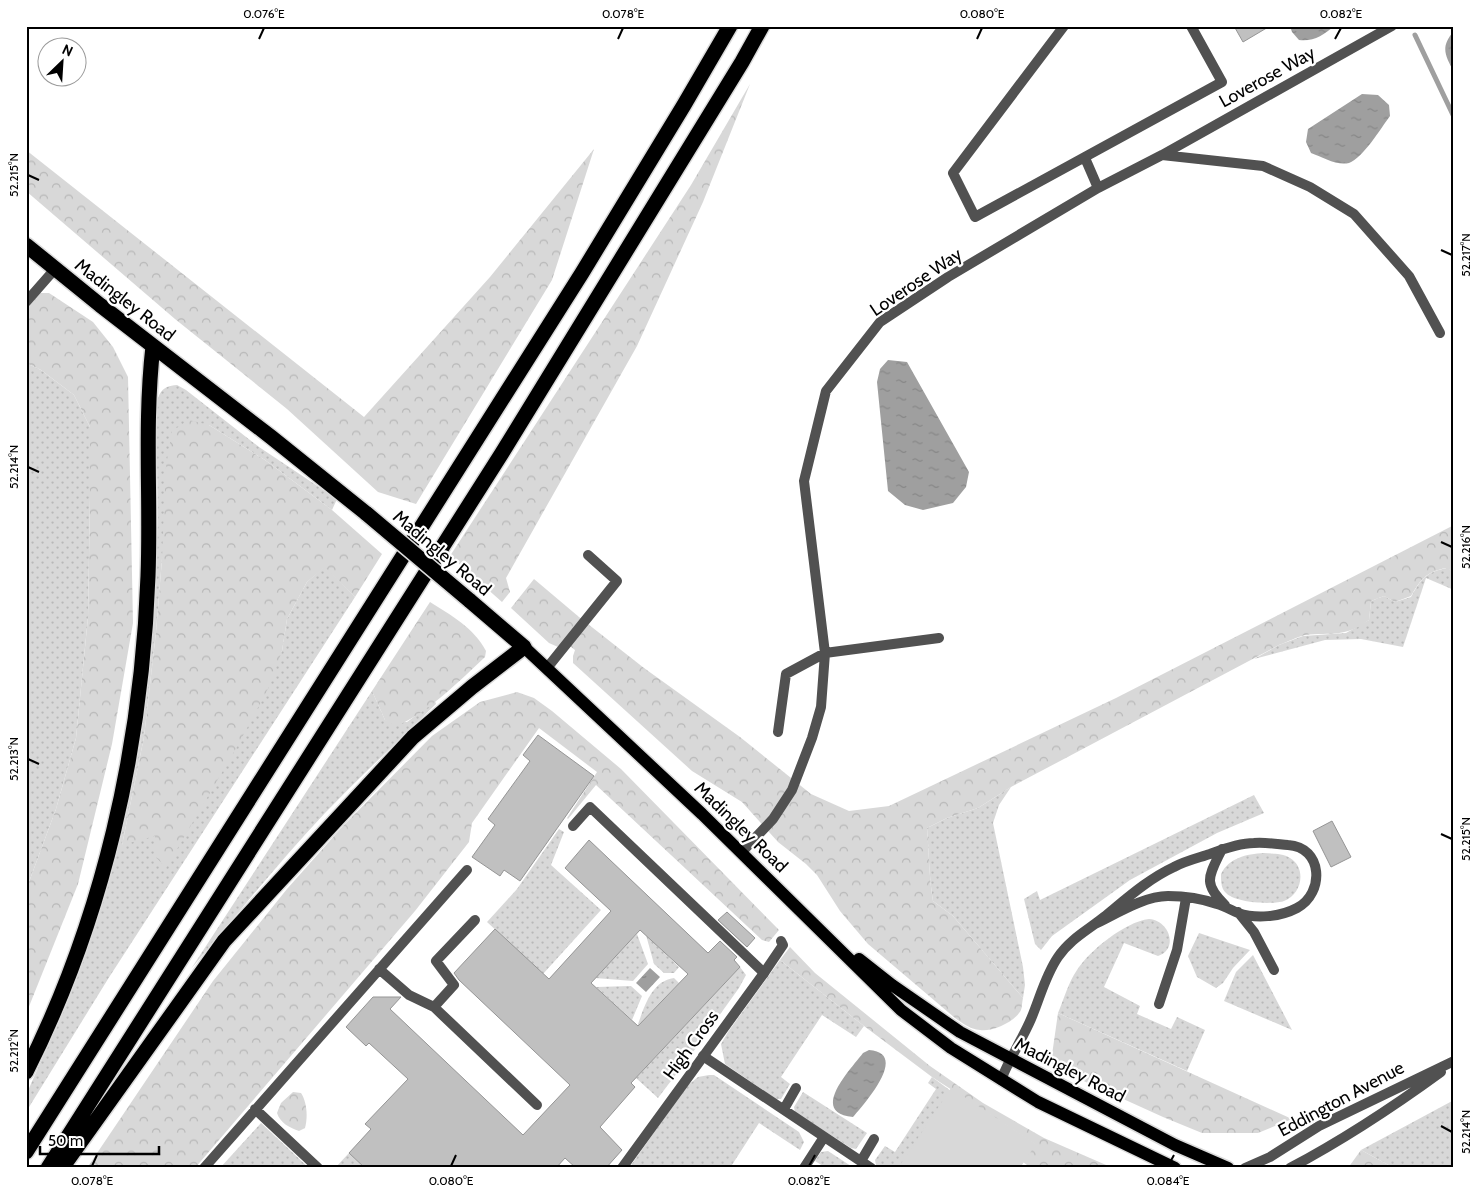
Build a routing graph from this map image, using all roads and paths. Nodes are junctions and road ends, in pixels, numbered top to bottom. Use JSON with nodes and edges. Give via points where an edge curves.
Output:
{"nodes":[{"id":1,"x":730,"y":26,"type":"edge"},
{"id":2,"x":762,"y":26,"type":"edge"},
{"id":3,"x":1064,"y":26,"type":"edge"},
{"id":4,"x":1191,"y":26,"type":"edge"},
{"id":5,"x":1392,"y":26,"type":"edge"},
{"id":6,"x":1162,"y":155,"type":"junction"},
{"id":7,"x":1085,"y":158,"type":"junction"},
{"id":8,"x":1098,"y":188,"type":"junction"},
{"id":9,"x":26,"y":245,"type":"edge"},
{"id":10,"x":55,"y":269,"type":"junction"},
{"id":11,"x":26,"y":302,"type":"edge"},
{"id":12,"x":1440,"y":333,"type":"dead end"},
{"id":13,"x":152,"y":346,"type":"junction"},
{"id":14,"x":588,"y":555,"type":"dead end"},
{"id":15,"x":939,"y":638,"type":"dead end"},
{"id":16,"x":524,"y":647,"type":"junction"},
{"id":17,"x":825,"y":653,"type":"junction"},
{"id":18,"x":547,"y":668,"type":"junction"},
{"id":19,"x":778,"y":732,"type":"dead end"},
{"id":20,"x":573,"y":826,"type":"dead end"},
{"id":21,"x":1222,"y":849,"type":"junction"},
{"id":22,"x":741,"y":853,"type":"junction"},
{"id":23,"x":467,"y":870,"type":"dead end"},
{"id":24,"x":1186,"y":898,"type":"junction"},
{"id":25,"x":1240,"y":913,"type":"junction"},
{"id":26,"x":808,"y":918,"type":"junction"},
{"id":27,"x":475,"y":920,"type":"dead end"},
{"id":28,"x":1095,"y":924,"type":"junction"},
{"id":29,"x":781,"y":941,"type":"dead end"},
{"id":30,"x":379,"y":969,"type":"junction"},
{"id":31,"x":1274,"y":970,"type":"dead end"},
{"id":32,"x":764,"y":974,"type":"junction"},
{"id":33,"x":1159,"y":1004,"type":"dead end"},
{"id":34,"x":434,"y":1007,"type":"junction"},
{"id":35,"x":703,"y":1056,"type":"junction"},
{"id":36,"x":1009,"y":1059,"type":"junction"},
{"id":37,"x":1454,"y":1062,"type":"edge"},
{"id":38,"x":26,"y":1072,"type":"edge"},
{"id":39,"x":1001,"y":1080,"type":"junction"},
{"id":40,"x":796,"y":1088,"type":"dead end"},
{"id":41,"x":537,"y":1105,"type":"dead end"},
{"id":42,"x":255,"y":1109,"type":"junction"},
{"id":43,"x":784,"y":1109,"type":"junction"},
{"id":44,"x":824,"y":1137,"type":"junction"},
{"id":45,"x":874,"y":1139,"type":"dead end"},
{"id":46,"x":26,"y":1152,"type":"edge"},
{"id":47,"x":860,"y":1161,"type":"junction"},
{"id":48,"x":48,"y":1168,"type":"edge"},
{"id":49,"x":62,"y":1168,"type":"edge"},
{"id":50,"x":204,"y":1168,"type":"edge"},
{"id":51,"x":318,"y":1168,"type":"edge"},
{"id":52,"x":622,"y":1168,"type":"edge"},
{"id":53,"x":804,"y":1168,"type":"edge"},
{"id":54,"x":871,"y":1168,"type":"edge"},
{"id":55,"x":1174,"y":1168,"type":"edge"},
{"id":56,"x":1228,"y":1168,"type":"edge"},
{"id":57,"x":1245,"y":1168,"type":"edge"},
{"id":58,"x":1290,"y":1168,"type":"edge"}],
"edges":[{"from":1,"to":46,"type":"highway","via":[[582,273]]},
{"from":2,"to":48,"type":"highway","via":[[502,453]]},
{"from":3,"to":7,"type":"street","via":[[953,173],[975,217]]},
{"from":4,"to":7,"type":"street","via":[[1222,82]]},
{"from":5,"to":6,"type":"street","name":"Loverose Way"},
{"from":6,"to":8,"type":"street","name":"Loverose Way"},
{"from":6,"to":12,"type":"street","via":[[1263,166],[1310,187],[1354,214],[1409,276]]},
{"from":7,"to":8,"type":"street"},
{"from":8,"to":17,"type":"street","name":"Loverose Way","via":[[948,277],[880,322],[826,391],[804,481]]},
{"from":9,"to":10,"type":"highway","name":"Madingley Road"},
{"from":10,"to":11,"type":"street"},
{"from":10,"to":13,"type":"highway","name":"Madingley Road"},
{"from":13,"to":16,"type":"highway","name":"Madingley Road","bridge":true,"via":[[367,514]]},
{"from":13,"to":38,"type":"highway","via":[[147,416],[148,576],[144,642],[125,780],[92,909],[70,972]]},
{"from":14,"to":18,"type":"street","via":[[617,581]]},
{"from":15,"to":17,"type":"street"},
{"from":16,"to":18,"type":"main road","name":"Madingley Road"},
{"from":16,"to":49,"type":"highway","via":[[413,737],[224,941]]},
{"from":17,"to":19,"type":"street","via":[[786,674]]},
{"from":17,"to":22,"type":"street","name":"Loverose Way","via":[[820,707],[799,774],[773,819]]},
{"from":18,"to":22,"type":"main road","name":"Madingley Road"},
{"from":20,"to":32,"type":"street","via":[[590,807]]},
{"from":21,"to":25,"type":"street","via":[[1209,877],[1210,887],[1225,905]]},
{"from":21,"to":25,"type":"street","via":[[1252,843],[1292,845],[1303,849],[1316,869],[1316,885],[1310,898],[1298,908],[1264,916]]},
{"from":21,"to":28,"type":"street","via":[[1175,866]]},
{"from":22,"to":26,"type":"main road","name":"Madingley Road"},
{"from":23,"to":30,"type":"street"},
{"from":24,"to":25,"type":"street","via":[[1216,903]]},
{"from":24,"to":28,"type":"street","via":[[1167,896],[1140,902]]},
{"from":24,"to":33,"type":"street","via":[[1177,950]]},
{"from":25,"to":31,"type":"street"},
{"from":26,"to":36,"type":"main road","name":"Madingley Road","via":[[907,995],[960,1032]]},
{"from":26,"to":39,"type":"main road","name":"Madingley Road","via":[[901,1010]]},
{"from":27,"to":34,"type":"street","via":[[436,962],[454,985]]},
{"from":28,"to":36,"type":"street","via":[[1076,936],[1050,969],[1031,1019]]},
{"from":29,"to":32,"type":"street","name":"High Cross","via":[[783,946]]},
{"from":30,"to":34,"type":"street","via":[[409,995]]},
{"from":30,"to":42,"type":"street"},
{"from":32,"to":35,"type":"street","name":"High Cross"},
{"from":34,"to":41,"type":"street"},
{"from":35,"to":43,"type":"street"},
{"from":35,"to":52,"type":"street","name":"High Cross"},
{"from":36,"to":39,"type":"street"},
{"from":36,"to":56,"type":"main road","name":"Madingley Road"},
{"from":37,"to":57,"type":"street","name":"Eddington Avenue","via":[[1319,1126],[1270,1157]]},
{"from":37,"to":58,"type":"street","name":"Eddington Avenue","via":[[1406,1098]]},
{"from":39,"to":55,"type":"main road","name":"Madingley Road","via":[[1038,1102]]},
{"from":40,"to":43,"type":"street"},
{"from":42,"to":50,"type":"street"},
{"from":42,"to":51,"type":"street"},
{"from":43,"to":44,"type":"street"},
{"from":44,"to":47,"type":"street"},
{"from":44,"to":53,"type":"street"},
{"from":45,"to":47,"type":"street"},
{"from":47,"to":54,"type":"street"}]}
